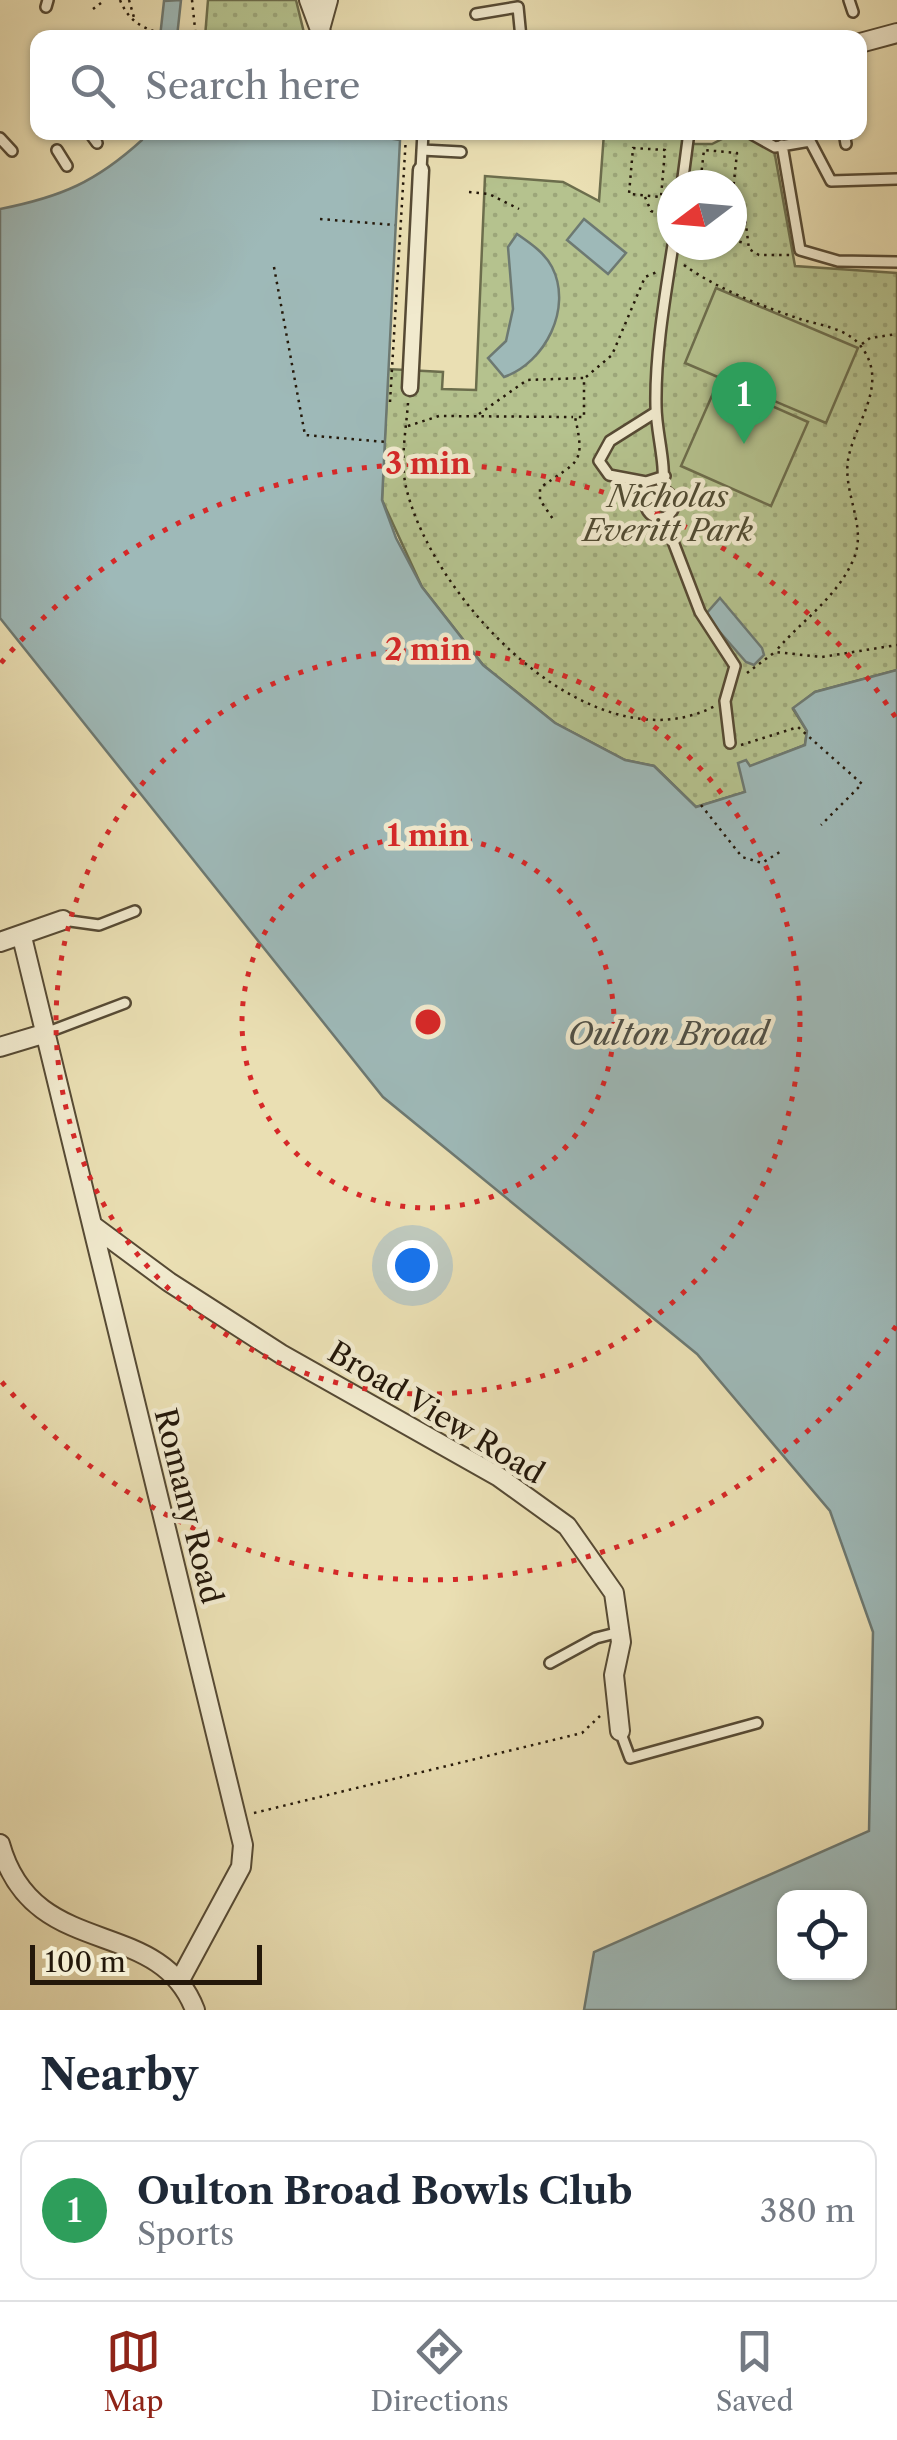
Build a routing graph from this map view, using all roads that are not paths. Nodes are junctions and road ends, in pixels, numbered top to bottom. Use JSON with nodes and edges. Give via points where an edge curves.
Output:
{"nodes":[{"id":1,"x":309,"y":0,"type":"edge"},
{"id":2,"x":328,"y":0,"type":"edge"},
{"id":3,"x":849,"y":0,"type":"edge"},
{"id":4,"x":853,"y":12,"type":"dead end"},
{"id":5,"x":476,"y":14,"type":"dead end"},
{"id":6,"x":320,"y":30,"type":"edge"},
{"id":7,"x":323,"y":30,"type":"edge"},
{"id":8,"x":520,"y":30,"type":"edge"},
{"id":9,"x":0,"y":138,"type":"edge"},
{"id":10,"x":96,"y":140,"type":"edge"},
{"id":11,"x":423,"y":140,"type":"edge"},
{"id":12,"x":687,"y":140,"type":"edge"},
{"id":13,"x":762,"y":140,"type":"edge"},
{"id":14,"x":98,"y":143,"type":"dead end"},
{"id":15,"x":782,"y":145,"type":"junction"},
{"id":16,"x":57,"y":150,"type":"dead end"},
{"id":17,"x":422,"y":150,"type":"junction"},
{"id":18,"x":12,"y":151,"type":"dead end"},
{"id":19,"x":460,"y":152,"type":"dead end"},
{"id":20,"x":67,"y":166,"type":"dead end"},
{"id":21,"x":421,"y":170,"type":"joint"},
{"id":22,"x":684,"y":170,"type":"edge"},
{"id":23,"x":897,"y":179,"type":"edge"},
{"id":24,"x":671,"y":260,"type":"edge"},
{"id":25,"x":897,"y":262,"type":"edge"},
{"id":26,"x":410,"y":388,"type":"road end"},
{"id":27,"x":656,"y":412,"type":"junction"},
{"id":28,"x":665,"y":476,"type":"junction"},
{"id":29,"x":662,"y":490,"type":"junction"},
{"id":30,"x":664,"y":518,"type":"junction"},
{"id":31,"x":731,"y":745,"type":"road end"},
{"id":32,"x":135,"y":912,"type":"dead end"},
{"id":33,"x":62,"y":920,"type":"joint"},
{"id":34,"x":22,"y":936,"type":"junction"},
{"id":35,"x":0,"y":942,"type":"edge"},
{"id":36,"x":125,"y":1003,"type":"dead end"},
{"id":37,"x":43,"y":1034,"type":"junction"},
{"id":38,"x":0,"y":1047,"type":"edge"},
{"id":39,"x":92,"y":1225,"type":"junction"},
{"id":40,"x":621,"y":1632,"type":"junction"},
{"id":41,"x":550,"y":1664,"type":"dead end"},
{"id":42,"x":757,"y":1723,"type":"dead end"},
{"id":43,"x":620,"y":1731,"type":"joint"},
{"id":44,"x":0,"y":1844,"type":"edge"},
{"id":45,"x":180,"y":1980,"type":"junction"},
{"id":46,"x":194,"y":2010,"type":"edge"}],
"edges":[{"from":1,"to":6,"type":"street"},
{"from":2,"to":7,"type":"street"},
{"from":3,"to":4,"type":"lane"},
{"from":5,"to":8,"type":"lane","via":[[518,7]]},
{"from":9,"to":18,"type":"lane"},
{"from":10,"to":14,"type":"lane"},
{"from":11,"to":17,"type":"lane"},
{"from":12,"to":22,"type":"lane"},
{"from":13,"to":15,"type":"lane"},
{"from":15,"to":23,"type":"lane","via":[[810,141],[831,181]]},
{"from":15,"to":25,"type":"lane","via":[[800,250],[838,261]]},
{"from":16,"to":20,"type":"lane"},
{"from":17,"to":19,"type":"lane"},
{"from":17,"to":21,"type":"lane"},
{"from":21,"to":26,"type":"street"},
{"from":24,"to":27,"type":"lane"},
{"from":27,"to":28,"type":"lane"},
{"from":27,"to":28,"type":"lane","via":[[610,441],[599,461],[608,475],[646,482]]},
{"from":28,"to":29,"type":"lane"},
{"from":29,"to":30,"type":"lane","via":[[674,503]]},
{"from":29,"to":30,"type":"lane","via":[[645,503],[650,516]]},
{"from":30,"to":31,"type":"lane","via":[[700,612],[735,666],[725,701]]},
{"from":32,"to":33,"type":"lane","via":[[99,925]]},
{"from":33,"to":34,"type":"street"},
{"from":34,"to":35,"type":"street"},
{"from":34,"to":37,"type":"street","name":"Romany Road"},
{"from":36,"to":37,"type":"lane"},
{"from":37,"to":38,"type":"street"},
{"from":37,"to":39,"type":"street","name":"Romany Road"},
{"from":39,"to":40,"type":"street","name":"Broad View Road","via":[[281,1354],[499,1478],[567,1526],[614,1593]]},
{"from":39,"to":45,"type":"street","name":"Romany Road","via":[[242,1845],[241,1866]]},
{"from":40,"to":41,"type":"lane"},
{"from":40,"to":43,"type":"street","name":"Broad View Road","via":[[614,1675]]},
{"from":42,"to":43,"type":"lane","via":[[630,1758]]},
{"from":44,"to":45,"type":"street","via":[[6,1868],[47,1916],[136,1949]]},
{"from":45,"to":46,"type":"street"}]}
